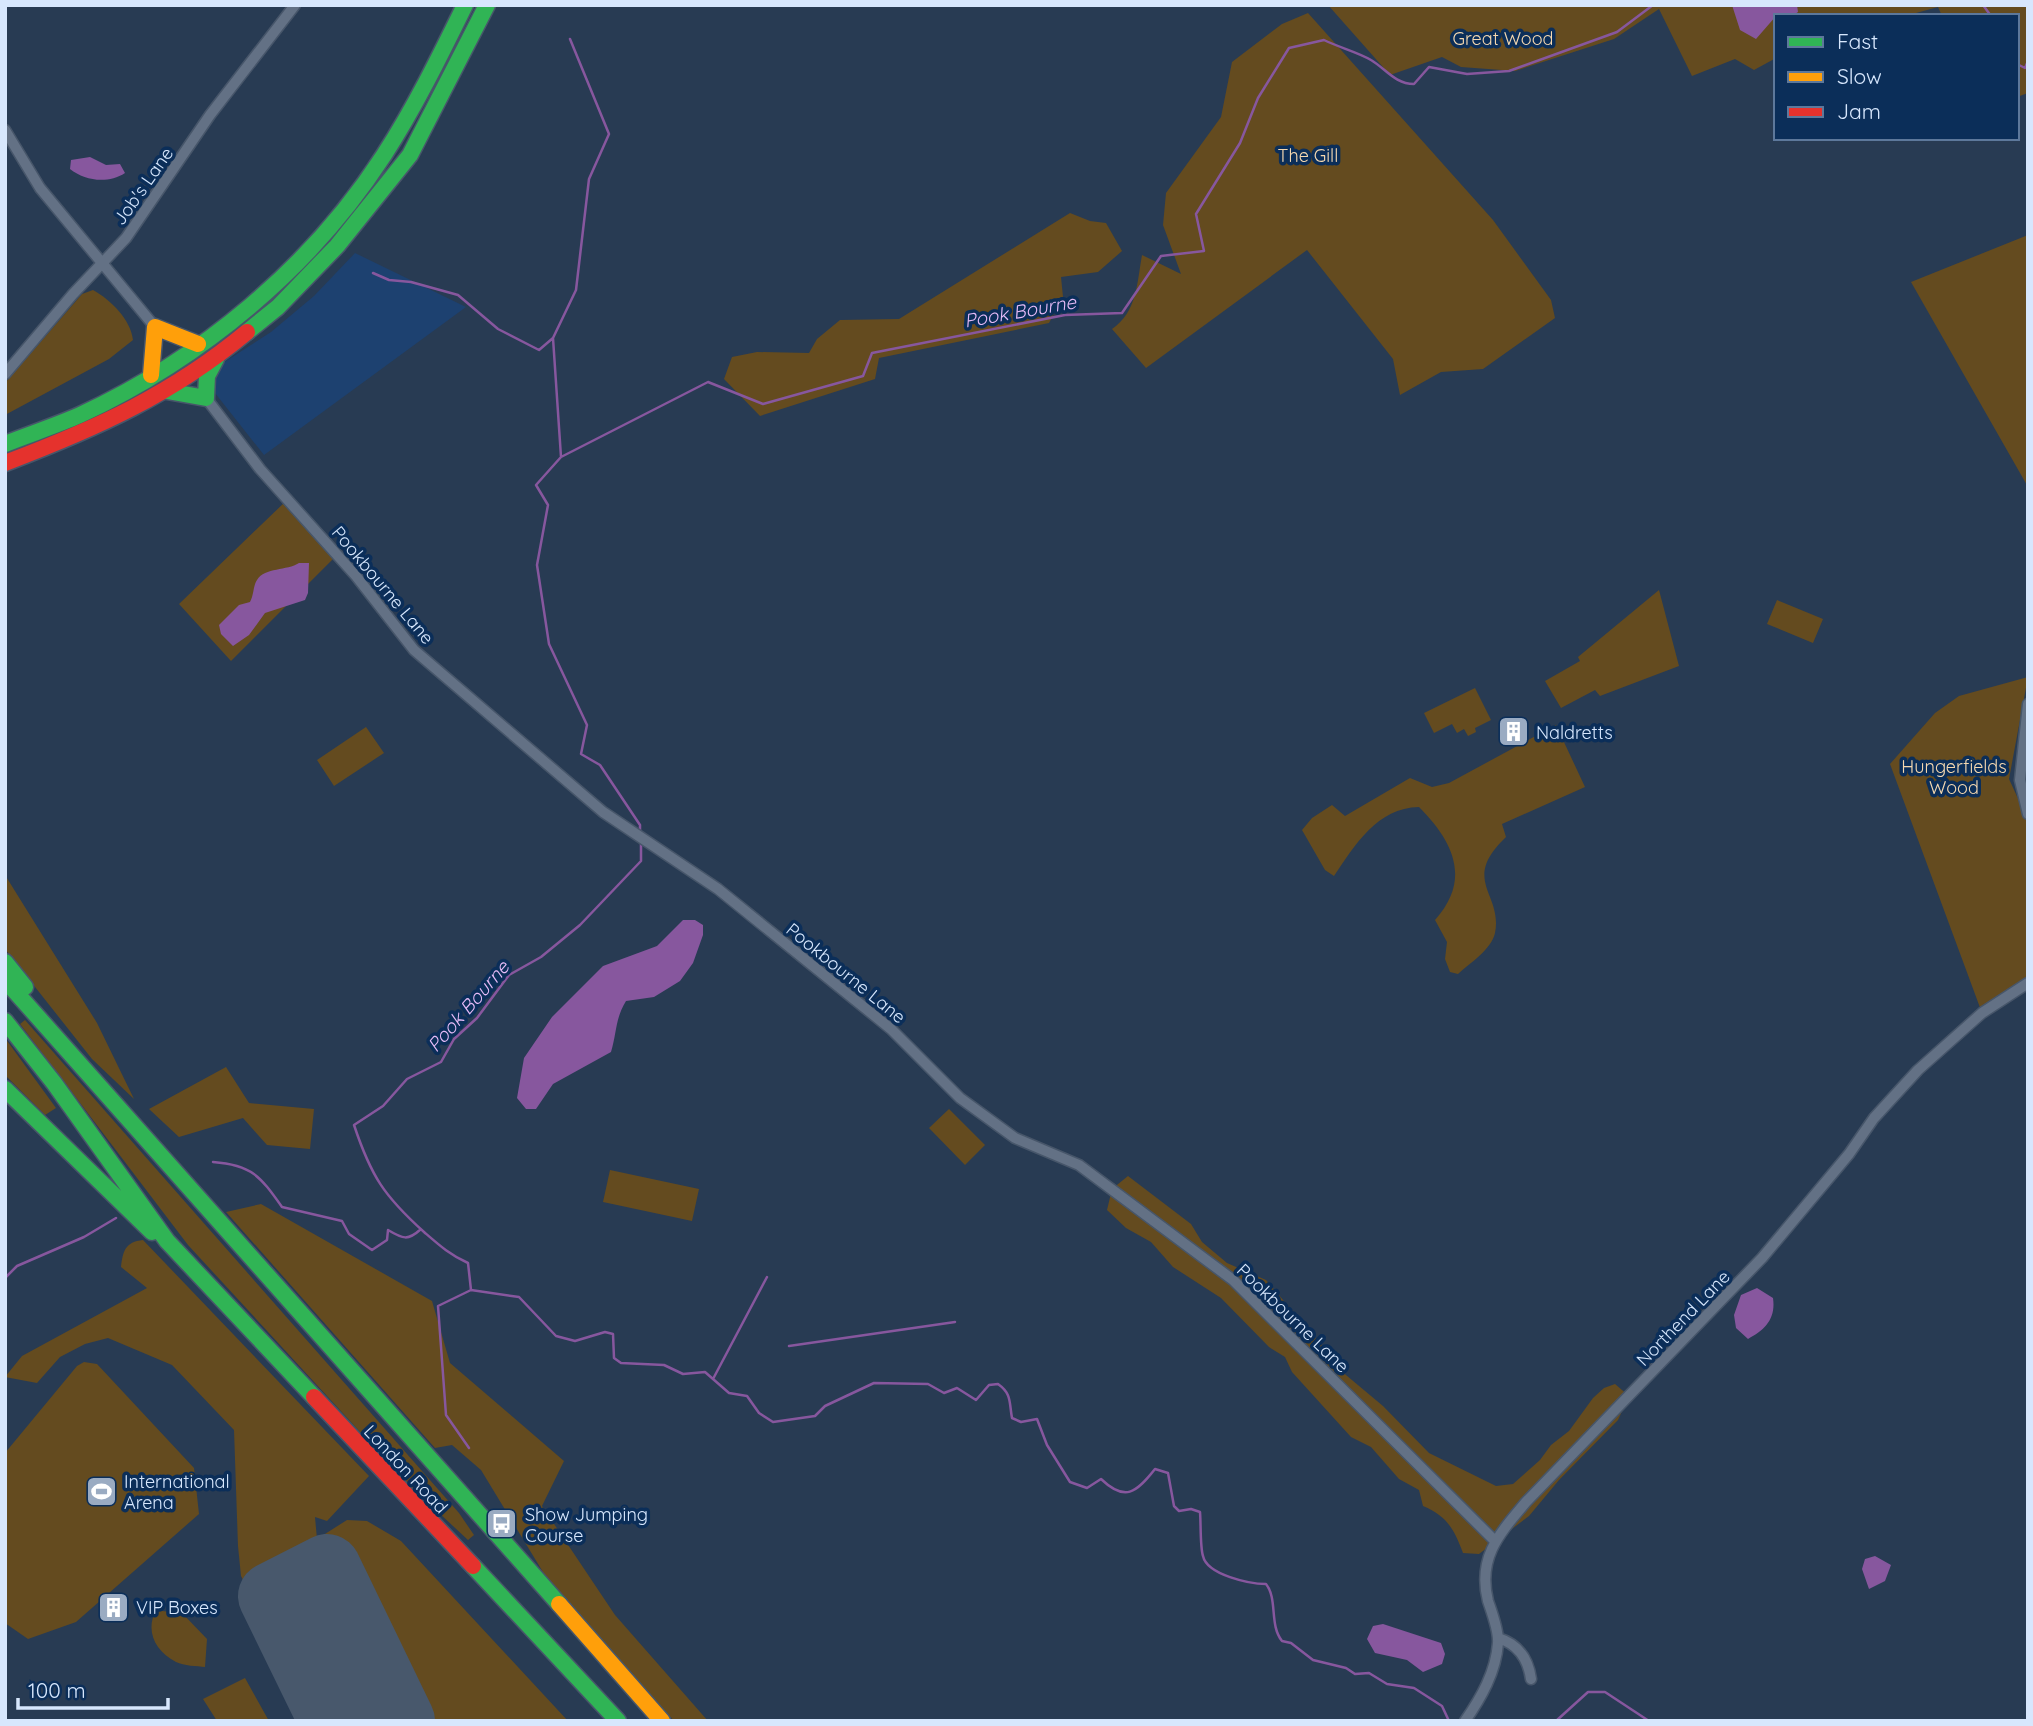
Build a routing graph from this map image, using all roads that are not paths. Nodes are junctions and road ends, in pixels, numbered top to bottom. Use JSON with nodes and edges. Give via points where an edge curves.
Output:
{"nodes":[{"id":1,"x":295,"y":5,"type":"edge"},
{"id":2,"x":465,"y":5,"type":"edge"},
{"id":3,"x":487,"y":5,"type":"edge"},
{"id":4,"x":5,"y":130,"type":"edge"},
{"id":5,"x":102,"y":262,"type":"junction"},
{"id":6,"x":155,"y":327,"type":"junction"},
{"id":7,"x":198,"y":344,"type":"junction"},
{"id":8,"x":218,"y":356,"type":"junction"},
{"id":9,"x":5,"y":374,"type":"edge"},
{"id":10,"x":151,"y":375,"type":"junction"},
{"id":11,"x":167,"y":391,"type":"junction"},
{"id":12,"x":206,"y":398,"type":"junction"},
{"id":13,"x":5,"y":444,"type":"edge"},
{"id":14,"x":5,"y":463,"type":"edge"},
{"id":15,"x":2028,"y":704,"type":"edge"},
{"id":16,"x":2028,"y":814,"type":"edge"},
{"id":17,"x":5,"y":962,"type":"edge"},
{"id":18,"x":5,"y":980,"type":"edge"},
{"id":19,"x":2028,"y":983,"type":"edge"},
{"id":20,"x":5,"y":1021,"type":"edge"},
{"id":21,"x":57,"y":1038,"type":"junction"},
{"id":22,"x":5,"y":1089,"type":"edge"},
{"id":23,"x":167,"y":1241,"type":"junction"},
{"id":24,"x":1494,"y":1540,"type":"junction"},
{"id":25,"x":1498,"y":1638,"type":"junction"},
{"id":26,"x":1531,"y":1679,"type":"dead end"},
{"id":27,"x":618,"y":1721,"type":"edge"},
{"id":28,"x":662,"y":1721,"type":"edge"},
{"id":29,"x":1465,"y":1721,"type":"edge"}],
"edges":[{"from":1,"to":5,"type":"street","name":"Job's Lane","via":[[210,115],[138,223]]},
{"from":2,"to":7,"type":"main road","via":[[425,85],[369,177],[312,247],[246,308]]},
{"from":3,"to":8,"type":"main road","via":[[411,155],[337,246],[278,307]]},
{"from":4,"to":5,"type":"street","via":[[40,188]]},
{"from":5,"to":6,"type":"street"},
{"from":5,"to":9,"type":"street","name":"Job's Lane"},
{"from":6,"to":7,"type":"main road"},
{"from":6,"to":10,"type":"main road"},
{"from":7,"to":10,"type":"main road"},
{"from":8,"to":11,"type":"main road"},
{"from":8,"to":12,"type":"main road","via":[[207,376]]},
{"from":10,"to":13,"type":"main road","via":[[80,415]]},
{"from":11,"to":12,"type":"main road"},
{"from":11,"to":14,"type":"main road","via":[[88,431]]},
{"from":12,"to":24,"type":"street","name":"Pookbourne Lane","via":[[260,469],[356,576],[414,650],[603,812],[718,888],[891,1029],[960,1098],[1015,1138],[1079,1165],[1233,1280]]},
{"from":15,"to":16,"type":"street","via":[[2020,780]]},
{"from":17,"to":21,"type":"main road","via":[[48,1016]]},
{"from":18,"to":21,"type":"main road"},
{"from":19,"to":24,"type":"street","name":"Northend Lane","via":[[1982,1013],[1918,1070],[1762,1258]]},
{"from":20,"to":23,"type":"main road"},
{"from":21,"to":28,"type":"main road"},
{"from":22,"to":23,"type":"main road","via":[[145,1227]]},
{"from":23,"to":27,"type":"main road","name":"London Road"},
{"from":24,"to":25,"type":"street","name":"Northend Lane","via":[[1485,1588]]},
{"from":25,"to":26,"type":"street","via":[[1524,1656]]},
{"from":25,"to":29,"type":"street","name":"Northend Lane","via":[[1484,1693]]}]}
